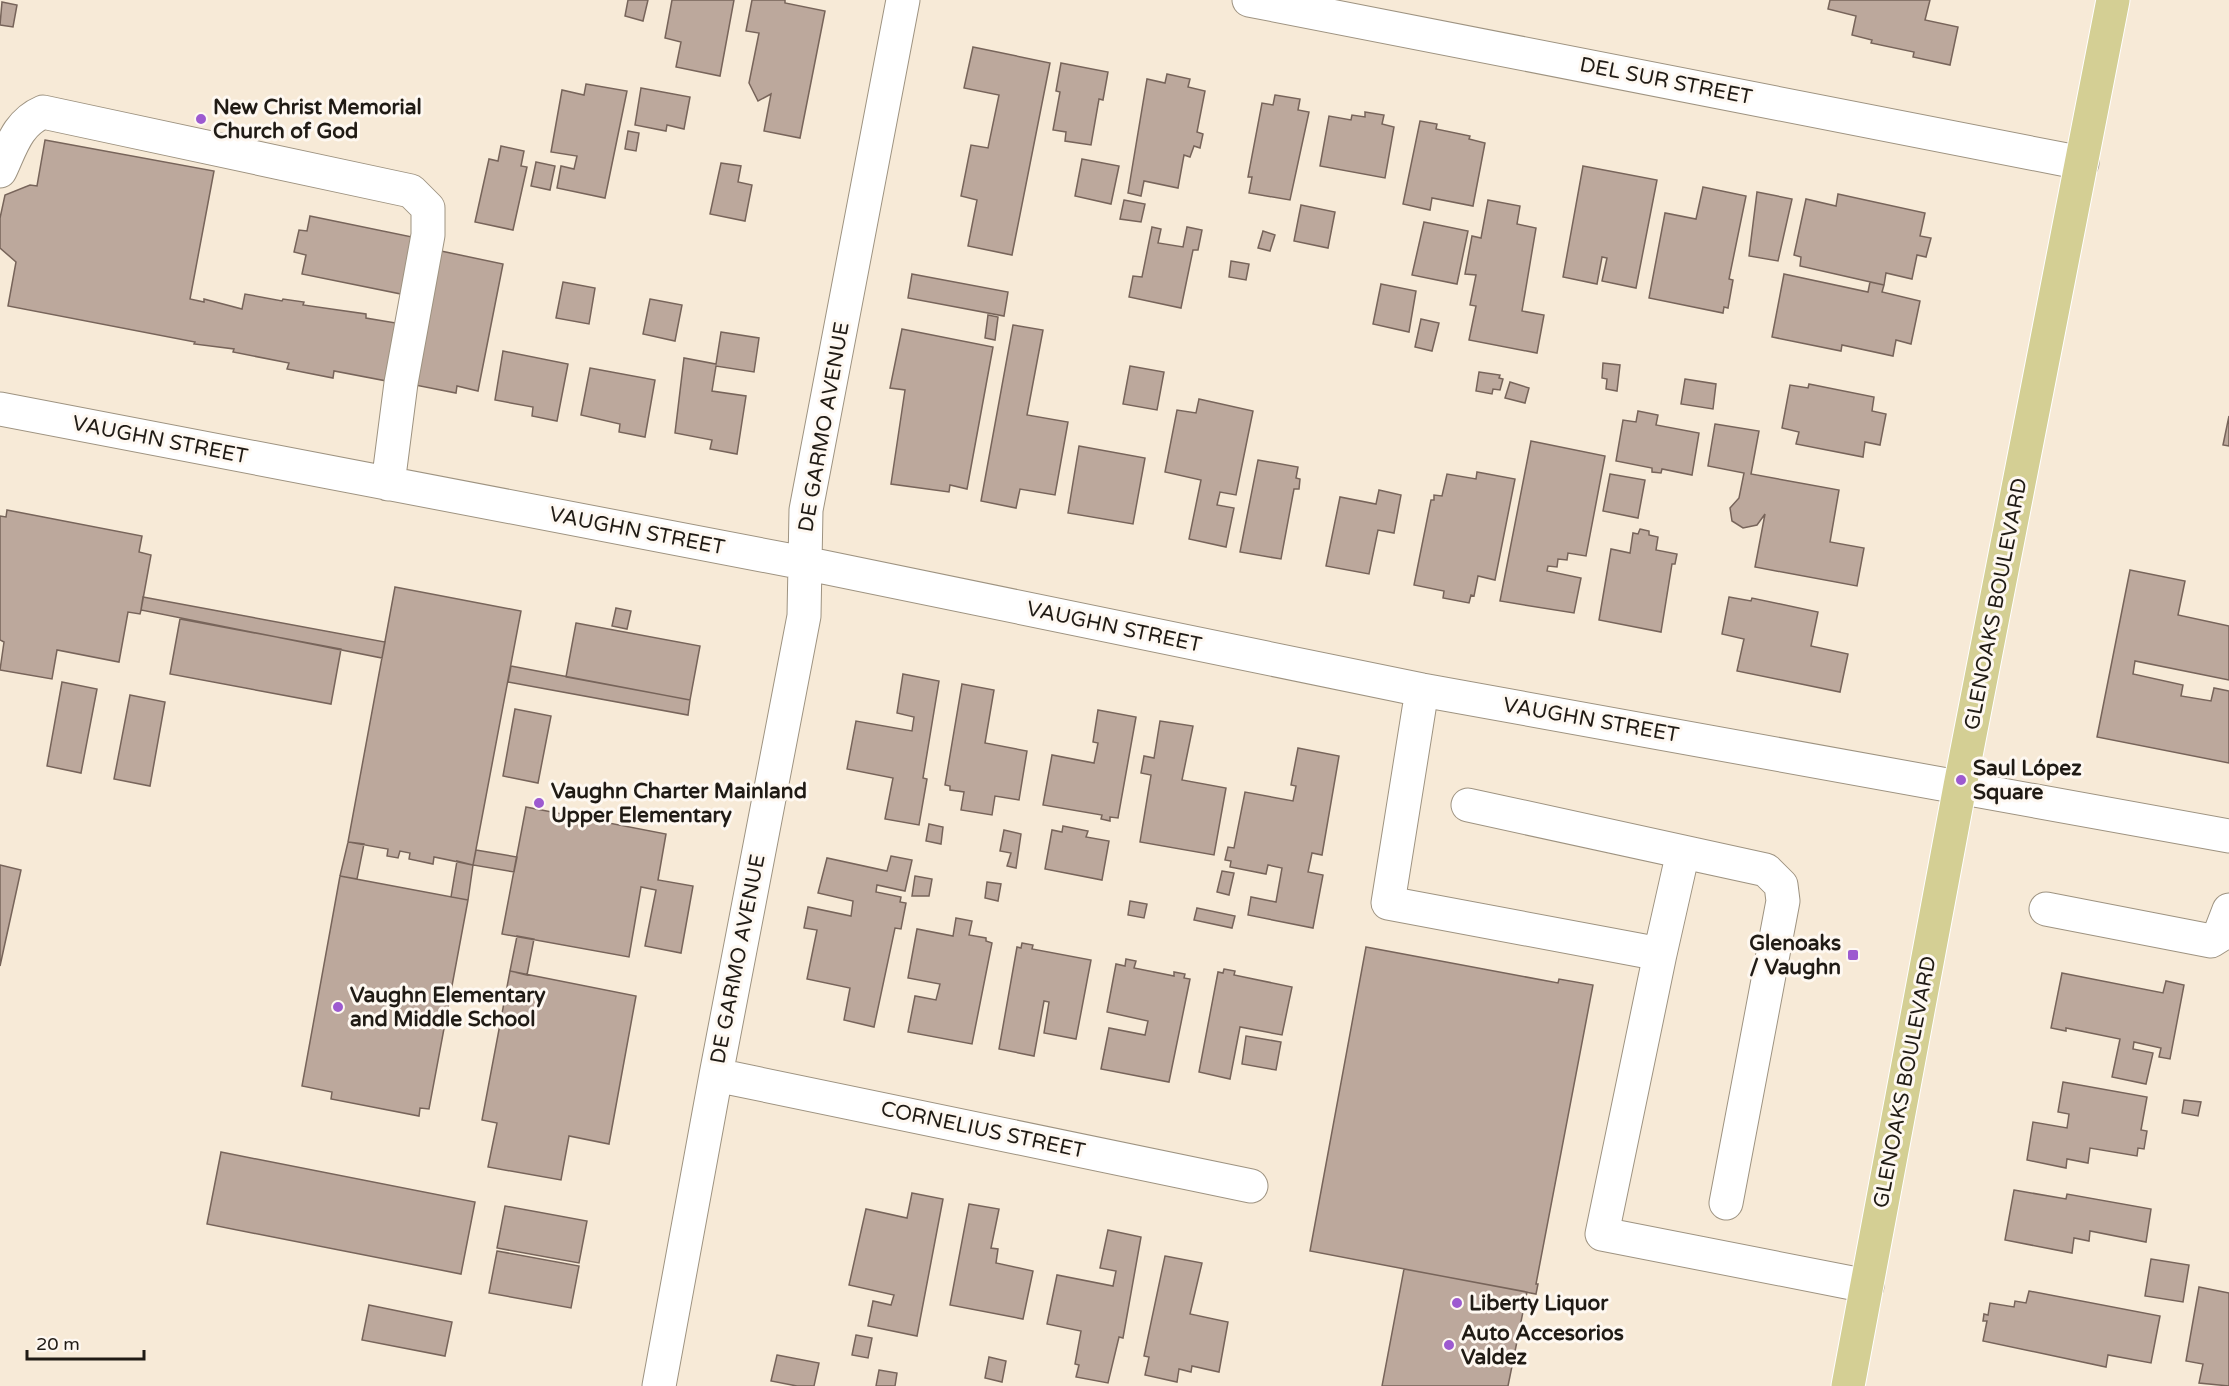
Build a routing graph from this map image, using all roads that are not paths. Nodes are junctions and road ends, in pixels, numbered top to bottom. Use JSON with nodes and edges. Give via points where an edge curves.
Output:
{"nodes":[{"id":1,"x":903,"y":0,"type":"edge"},
{"id":2,"x":1249,"y":0,"type":"edge"},
{"id":3,"x":2113,"y":0,"type":"edge"},
{"id":4,"x":2082,"y":163,"type":"junction"},
{"id":5,"x":0,"y":171,"type":"edge"},
{"id":6,"x":0,"y":409,"type":"edge"},
{"id":7,"x":388,"y":483,"type":"junction"},
{"id":8,"x":804,"y":563,"type":"junction"},
{"id":9,"x":1422,"y":690,"type":"junction"},
{"id":10,"x":1960,"y":786,"type":"junction"},
{"id":11,"x":1468,"y":805,"type":"dead end"},
{"id":12,"x":2229,"y":836,"type":"edge"},
{"id":13,"x":1683,"y":852,"type":"junction"},
{"id":14,"x":2046,"y":909,"type":"dead end"},
{"id":15,"x":2229,"y":910,"type":"edge"},
{"id":16,"x":1660,"y":954,"type":"junction"},
{"id":17,"x":716,"y":1075,"type":"junction"},
{"id":18,"x":1251,"y":1186,"type":"dead end"},
{"id":19,"x":1726,"y":1203,"type":"dead end"},
{"id":20,"x":1867,"y":1286,"type":"junction"},
{"id":21,"x":659,"y":1386,"type":"edge"},
{"id":22,"x":1848,"y":1386,"type":"edge"}],
"edges":[{"from":1,"to":8,"type":"street","name":"DE GARMO AVENUE","via":[[806,510]]},
{"from":2,"to":4,"type":"street","name":"DEL SUR STREET"},
{"from":3,"to":4,"type":"main road","name":"GLENOAKS BOULEVARD"},
{"from":4,"to":10,"type":"main road","name":"GLENOAKS BOULEVARD"},
{"from":5,"to":7,"type":"street","via":[[20,128],[30,117],[42,112],[411,191],[428,208],[428,236],[401,383]]},
{"from":6,"to":7,"type":"street","name":"VAUGHN STREET"},
{"from":7,"to":8,"type":"street","name":"VAUGHN STREET"},
{"from":8,"to":9,"type":"street","name":"VAUGHN STREET"},
{"from":8,"to":17,"type":"street","name":"DE GARMO AVENUE","via":[[804,616]]},
{"from":9,"to":10,"type":"street","name":"VAUGHN STREET"},
{"from":9,"to":16,"type":"street","via":[[1388,903]]},
{"from":10,"to":12,"type":"street","name":"VAUGHN STREET"},
{"from":10,"to":20,"type":"main road","name":"GLENOAKS BOULEVARD"},
{"from":11,"to":13,"type":"street"},
{"from":13,"to":16,"type":"street"},
{"from":13,"to":19,"type":"street","via":[[1766,870],[1782,893]]},
{"from":14,"to":15,"type":"street","via":[[2211,941],[2219,936]]},
{"from":16,"to":20,"type":"street","via":[[1602,1234]]},
{"from":17,"to":18,"type":"street","name":"CORNELIUS STREET"},
{"from":17,"to":21,"type":"street","name":"DE GARMO AVENUE"},
{"from":20,"to":22,"type":"main road","name":"GLENOAKS BOULEVARD"}]}
